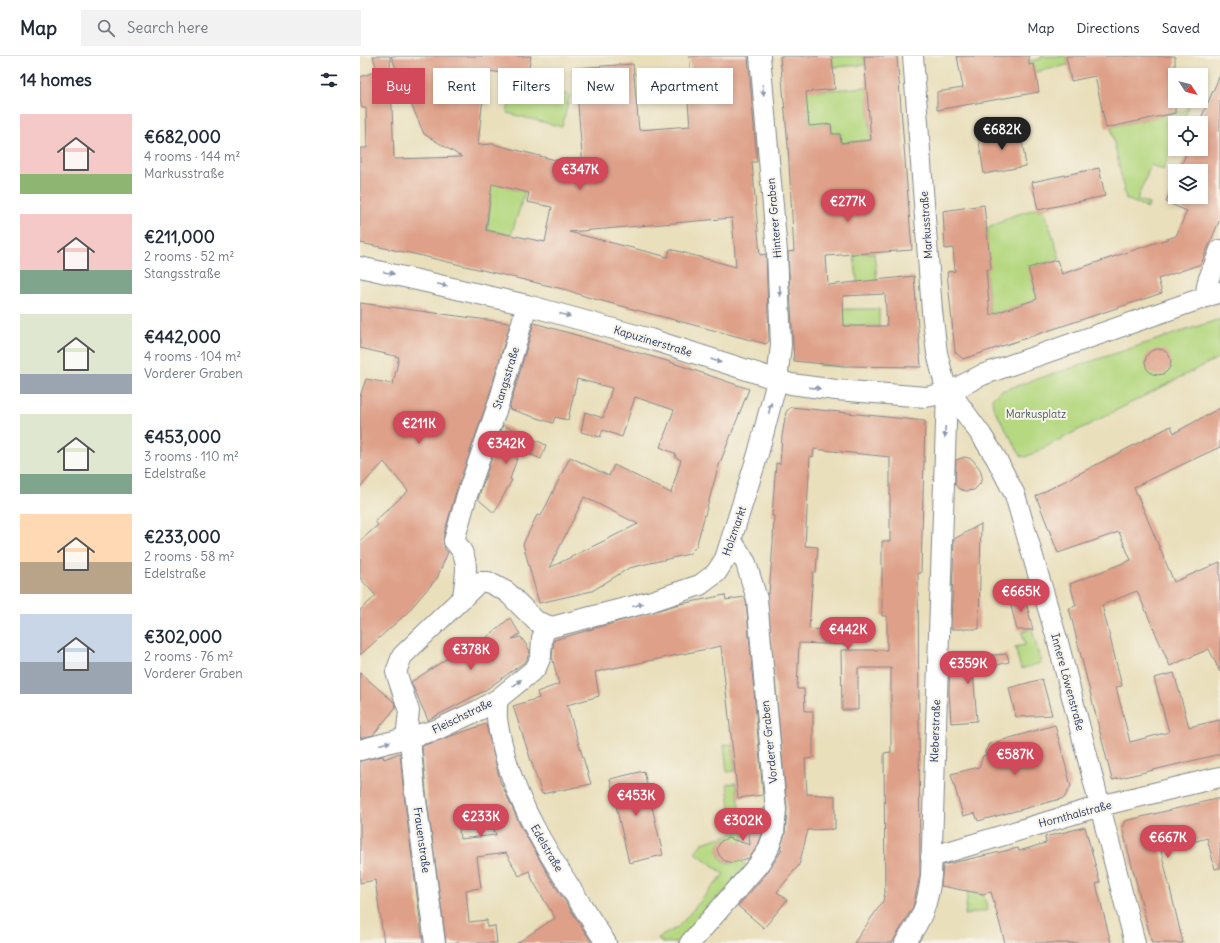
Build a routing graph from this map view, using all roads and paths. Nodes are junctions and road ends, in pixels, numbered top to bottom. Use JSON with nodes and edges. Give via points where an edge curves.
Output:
{"nodes":[{"id":1,"x":760,"y":56,"type":"edge"},
{"id":2,"x":913,"y":56,"type":"edge"},
{"id":3,"x":1220,"y":250,"type":"edge"},
{"id":4,"x":360,"y":267,"type":"edge"},
{"id":5,"x":1212,"y":294,"type":"edge"},
{"id":6,"x":527,"y":305,"type":"junction"},
{"id":7,"x":777,"y":381,"type":"junction"},
{"id":8,"x":947,"y":393,"type":"junction"},
{"id":9,"x":732,"y":541,"type":"junction"},
{"id":10,"x":463,"y":598,"type":"junction"},
{"id":11,"x":547,"y":626,"type":"junction"},
{"id":12,"x":498,"y":699,"type":"junction"},
{"id":13,"x":409,"y":738,"type":"junction"},
{"id":14,"x":360,"y":750,"type":"edge"},
{"id":15,"x":1220,"y":777,"type":"edge"},
{"id":16,"x":1100,"y":806,"type":"junction"},
{"id":17,"x":932,"y":857,"type":"junction"},
{"id":18,"x":694,"y":938,"type":"edge"},
{"id":19,"x":435,"y":943,"type":"edge"},
{"id":20,"x":606,"y":943,"type":"edge"},
{"id":21,"x":905,"y":943,"type":"edge"},
{"id":22,"x":1135,"y":943,"type":"edge"}],
"edges":[{"from":1,"to":7,"type":"street","name":"Hinterer Graben","one_way":true,"via":[[781,311],[782,345]]},
{"from":2,"to":8,"type":"street","name":"Markusstraße","via":[[932,311],[937,353]]},
{"from":3,"to":5,"type":"street","via":[[1208,281]]},
{"from":4,"to":6,"type":"street","name":"Kapuzinerstraße","one_way":true},
{"from":5,"to":8,"type":"street","via":[[982,374]]},
{"from":6,"to":7,"type":"street","name":"Kapuzinerstraße","one_way":true,"via":[[650,339]]},
{"from":6,"to":10,"type":"street","name":"Stangsstraße","via":[[454,541],[463,551],[467,563]]},
{"from":7,"to":8,"type":"street","name":"Kapuzinerstraße","one_way":true,"via":[[811,388],[914,397]]},
{"from":9,"to":7,"type":"street","name":"Holzmarkt","one_way":true},
{"from":8,"to":16,"type":"street","name":"Innere Löwenstraße","via":[[958,403],[982,436],[1015,495],[1059,646]]},
{"from":8,"to":17,"type":"street","name":"Kleberstraße","one_way":true},
{"from":11,"to":9,"type":"street","name":"Holzmarkt","one_way":true,"via":[[558,627],[700,585],[716,572],[725,559]]},
{"from":9,"to":18,"type":"street","name":"Vorderer Graben","via":[[746,563],[757,599],[776,810],[774,833],[768,850],[758,864]]},
{"from":10,"to":11,"type":"street","name":"Frauenstraße","via":[[479,582],[488,582],[507,592],[536,621]]},
{"from":10,"to":13,"type":"street","name":"Frauenstraße","via":[[402,656],[396,672],[409,711]]},
{"from":12,"to":11,"type":"street","name":"Fleischstraße","one_way":true,"via":[[536,668]]},
{"from":12,"to":13,"type":"street","name":"Fleischstraße","via":[[436,730]]},
{"from":12,"to":20,"type":"street","name":"Edelstraße","via":[[497,723],[512,781],[535,828]]},
{"from":14,"to":13,"type":"street","name":"Fleischstraße","one_way":true},
{"from":13,"to":19,"type":"street","name":"Frauenstraße"},
{"from":15,"to":16,"type":"street","name":"Hornthalstraße"},
{"from":16,"to":17,"type":"street","name":"Hornthalstraße"},
{"from":16,"to":22,"type":"street","name":"Innere Löwenstraße"},
{"from":17,"to":21,"type":"street","name":"Kleberstraße","via":[[926,910]]}]}
